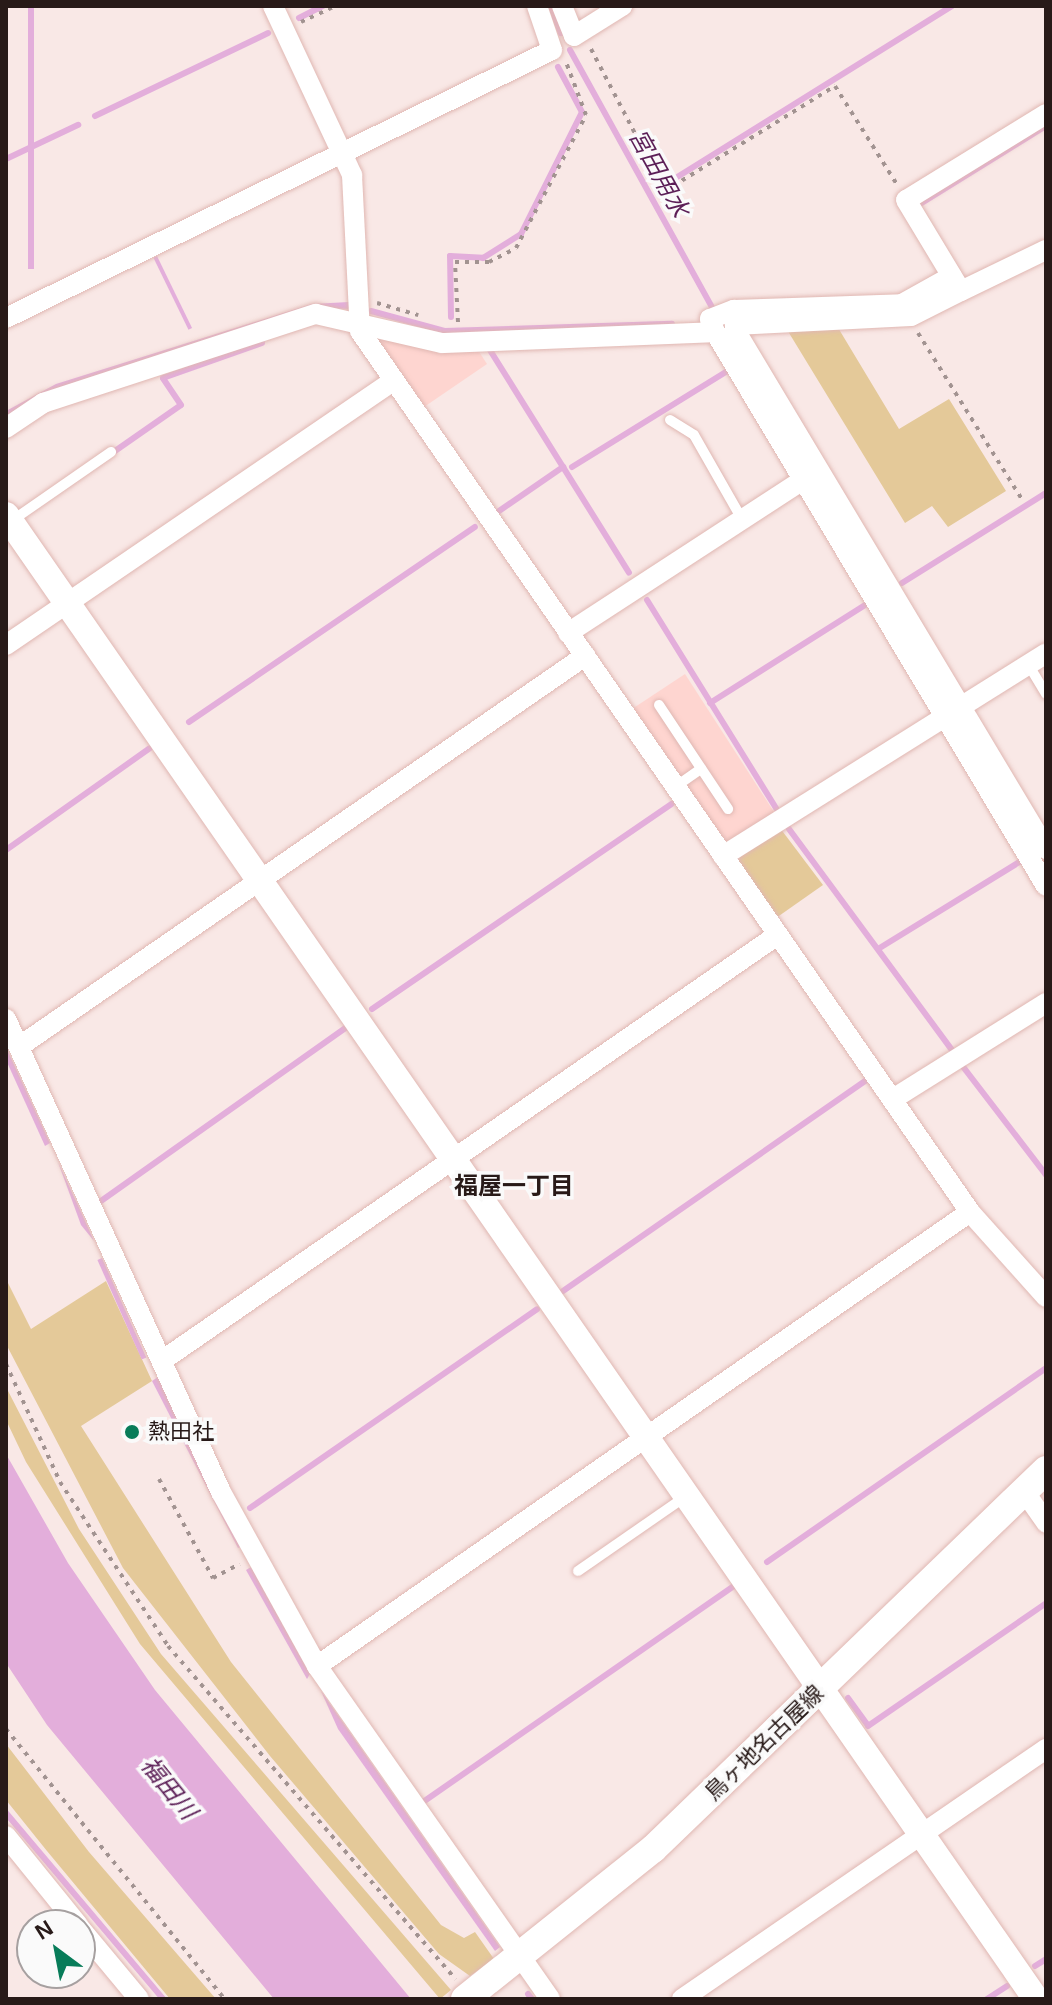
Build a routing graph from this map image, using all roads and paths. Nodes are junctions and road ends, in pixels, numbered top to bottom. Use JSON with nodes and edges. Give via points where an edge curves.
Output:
{"nodes":[{"id":1,"x":273,"y":6,"type":"edge"},
{"id":2,"x":335,"y":6,"type":"edge"},
{"id":3,"x":537,"y":6,"type":"edge"},
{"id":4,"x":562,"y":6,"type":"edge"},
{"id":5,"x":622,"y":6,"type":"edge"},
{"id":6,"x":285,"y":30,"type":"junction"},
{"id":7,"x":581,"y":32,"type":"junction"},
{"id":8,"x":552,"y":50,"type":"junction"},
{"id":9,"x":1046,"y":114,"type":"edge"},
{"id":10,"x":345,"y":156,"type":"junction"},
{"id":11,"x":906,"y":200,"type":"junction"},
{"id":12,"x":1046,"y":250,"type":"edge"},
{"id":13,"x":957,"y":284,"type":"junction"},
{"id":14,"x":359,"y":297,"type":"junction"},
{"id":15,"x":905,"y":310,"type":"junction"},
{"id":16,"x":734,"y":317,"type":"junction"},
{"id":17,"x":6,"y":318,"type":"edge"},
{"id":18,"x":430,"y":318,"type":"dead end"},
{"id":19,"x":360,"y":320,"type":"junction"},
{"id":20,"x":444,"y":322,"type":"dead end"},
{"id":21,"x":715,"y":332,"type":"junction"},
{"id":22,"x":393,"y":381,"type":"junction"},
{"id":23,"x":670,"y":420,"type":"dead end"},
{"id":24,"x":6,"y":428,"type":"edge"},
{"id":25,"x":111,"y":452,"type":"dead end"},
{"id":26,"x":804,"y":479,"type":"junction"},
{"id":27,"x":1023,"y":501,"type":"dead end"},
{"id":28,"x":742,"y":519,"type":"junction"},
{"id":29,"x":9,"y":523,"type":"edge"},
{"id":30,"x":66,"y":602,"type":"junction"},
{"id":31,"x":568,"y":633,"type":"junction"},
{"id":32,"x":6,"y":645,"type":"edge"},
{"id":33,"x":585,"y":656,"type":"junction"},
{"id":34,"x":1037,"y":658,"type":"edge"},
{"id":35,"x":1046,"y":694,"type":"edge"},
{"id":36,"x":659,"y":705,"type":"dead end"},
{"id":37,"x":953,"y":711,"type":"junction"},
{"id":38,"x":701,"y":769,"type":"junction"},
{"id":39,"x":675,"y":787,"type":"junction"},
{"id":40,"x":728,"y":809,"type":"dead end"},
{"id":41,"x":1046,"y":849,"type":"edge"},
{"id":42,"x":723,"y":856,"type":"junction"},
{"id":43,"x":259,"y":881,"type":"junction"},
{"id":44,"x":1046,"y":886,"type":"edge"},
{"id":45,"x":776,"y":936,"type":"junction"},
{"id":46,"x":1046,"y":1003,"type":"edge"},
{"id":47,"x":6,"y":1019,"type":"edge"},
{"id":48,"x":20,"y":1046,"type":"junction"},
{"id":49,"x":893,"y":1099,"type":"junction"},
{"id":50,"x":452,"y":1160,"type":"junction"},
{"id":51,"x":970,"y":1212,"type":"junction"},
{"id":52,"x":1046,"y":1297,"type":"edge"},
{"id":53,"x":163,"y":1360,"type":"junction"},
{"id":54,"x":6,"y":1364,"type":"edge"},
{"id":55,"x":646,"y":1440,"type":"junction"},
{"id":56,"x":1046,"y":1470,"type":"edge"},
{"id":57,"x":159,"y":1479,"type":"dead end"},
{"id":58,"x":1024,"y":1491,"type":"junction"},
{"id":59,"x":686,"y":1497,"type":"junction"},
{"id":60,"x":1046,"y":1523,"type":"edge"},
{"id":61,"x":256,"y":1555,"type":"junction"},
{"id":62,"x":578,"y":1571,"type":"dead end"},
{"id":63,"x":317,"y":1666,"type":"junction"},
{"id":64,"x":819,"y":1690,"type":"junction"},
{"id":65,"x":6,"y":1729,"type":"edge"},
{"id":66,"x":1046,"y":1749,"type":"edge"},
{"id":67,"x":6,"y":1836,"type":"edge"},
{"id":68,"x":923,"y":1836,"type":"junction"},
{"id":69,"x":13,"y":1861,"type":"edge"},
{"id":70,"x":62,"y":1909,"type":"edge"},
{"id":71,"x":96,"y":1947,"type":"edge"},
{"id":72,"x":519,"y":1957,"type":"junction"},
{"id":73,"x":468,"y":1997,"type":"edge"},
{"id":74,"x":139,"y":1999,"type":"edge"},
{"id":75,"x":225,"y":1999,"type":"edge"},
{"id":76,"x":550,"y":1999,"type":"edge"},
{"id":77,"x":682,"y":1999,"type":"edge"},
{"id":78,"x":1036,"y":1999,"type":"edge"}],
"edges":[{"from":1,"to":6,"type":"street"},
{"from":2,"to":6,"type":"path"},
{"from":3,"to":8,"type":"street"},
{"from":4,"to":7,"type":"street"},
{"from":5,"to":7,"type":"street"},
{"from":6,"to":10,"type":"street"},
{"from":7,"to":8,"type":"street"},
{"from":7,"to":11,"type":"path","via":[[665,191],[835,86]]},
{"from":8,"to":10,"type":"street"},
{"from":8,"to":20,"type":"path","via":[[563,57],[586,115],[516,248],[489,262],[455,262],[458,322]]},
{"from":9,"to":11,"type":"street"},
{"from":10,"to":14,"type":"street"},
{"from":10,"to":17,"type":"street"},
{"from":11,"to":13,"type":"street"},
{"from":12,"to":13,"type":"street"},
{"from":13,"to":15,"type":"street"},
{"from":14,"to":18,"type":"path"},
{"from":14,"to":19,"type":"street"},
{"from":15,"to":16,"type":"street"},
{"from":15,"to":27,"type":"path"},
{"from":16,"to":21,"type":"street","via":[[710,319]]},
{"from":16,"to":37,"type":"street"},
{"from":19,"to":21,"type":"street","via":[[442,343]]},
{"from":19,"to":22,"type":"street"},
{"from":19,"to":24,"type":"street","via":[[316,314],[43,403]]},
{"from":21,"to":26,"type":"street"},
{"from":22,"to":30,"type":"street"},
{"from":22,"to":31,"type":"street"},
{"from":23,"to":28,"type":"lane","via":[[694,435]]},
{"from":25,"to":29,"type":"lane"},
{"from":26,"to":28,"type":"street"},
{"from":26,"to":37,"type":"street"},
{"from":28,"to":31,"type":"street"},
{"from":29,"to":30,"type":"street"},
{"from":30,"to":32,"type":"street"},
{"from":30,"to":43,"type":"street"},
{"from":31,"to":33,"type":"street"},
{"from":33,"to":39,"type":"street"},
{"from":33,"to":43,"type":"street"},
{"from":34,"to":35,"type":"lane"},
{"from":34,"to":37,"type":"street"},
{"from":36,"to":38,"type":"lane"},
{"from":37,"to":41,"type":"street"},
{"from":37,"to":42,"type":"street"},
{"from":37,"to":44,"type":"street"},
{"from":38,"to":39,"type":"lane"},
{"from":38,"to":40,"type":"lane"},
{"from":39,"to":42,"type":"street"},
{"from":42,"to":45,"type":"street"},
{"from":43,"to":48,"type":"street"},
{"from":43,"to":50,"type":"street"},
{"from":45,"to":49,"type":"street"},
{"from":45,"to":50,"type":"street"},
{"from":46,"to":49,"type":"street"},
{"from":47,"to":48,"type":"street"},
{"from":48,"to":53,"type":"street"},
{"from":49,"to":51,"type":"street"},
{"from":50,"to":53,"type":"street"},
{"from":50,"to":55,"type":"street"},
{"from":51,"to":52,"type":"street"},
{"from":51,"to":55,"type":"street"},
{"from":53,"to":61,"type":"street"},
{"from":54,"to":73,"type":"path","via":[[60,1482],[168,1646],[366,1885]]},
{"from":55,"to":59,"type":"street"},
{"from":55,"to":63,"type":"street"},
{"from":56,"to":58,"type":"main road","name":"鳥ヶ地名古屋線"},
{"from":57,"to":61,"type":"path","via":[[213,1578]]},
{"from":58,"to":60,"type":"street"},
{"from":58,"to":64,"type":"main road","name":"鳥ヶ地名古屋線"},
{"from":59,"to":62,"type":"lane"},
{"from":59,"to":64,"type":"street"},
{"from":61,"to":63,"type":"street"},
{"from":63,"to":72,"type":"street"},
{"from":64,"to":68,"type":"street"},
{"from":64,"to":72,"type":"main road","name":"鳥ヶ地名古屋線","via":[[653,1849]]},
{"from":65,"to":75,"type":"path"},
{"from":66,"to":68,"type":"street"},
{"from":67,"to":69,"type":"street"},
{"from":68,"to":77,"type":"street"},
{"from":68,"to":78,"type":"street"},
{"from":69,"to":70,"type":"street"},
{"from":71,"to":74,"type":"street"},
{"from":72,"to":73,"type":"main road","name":"鳥ヶ地名古屋線"},
{"from":72,"to":76,"type":"street"}]}
